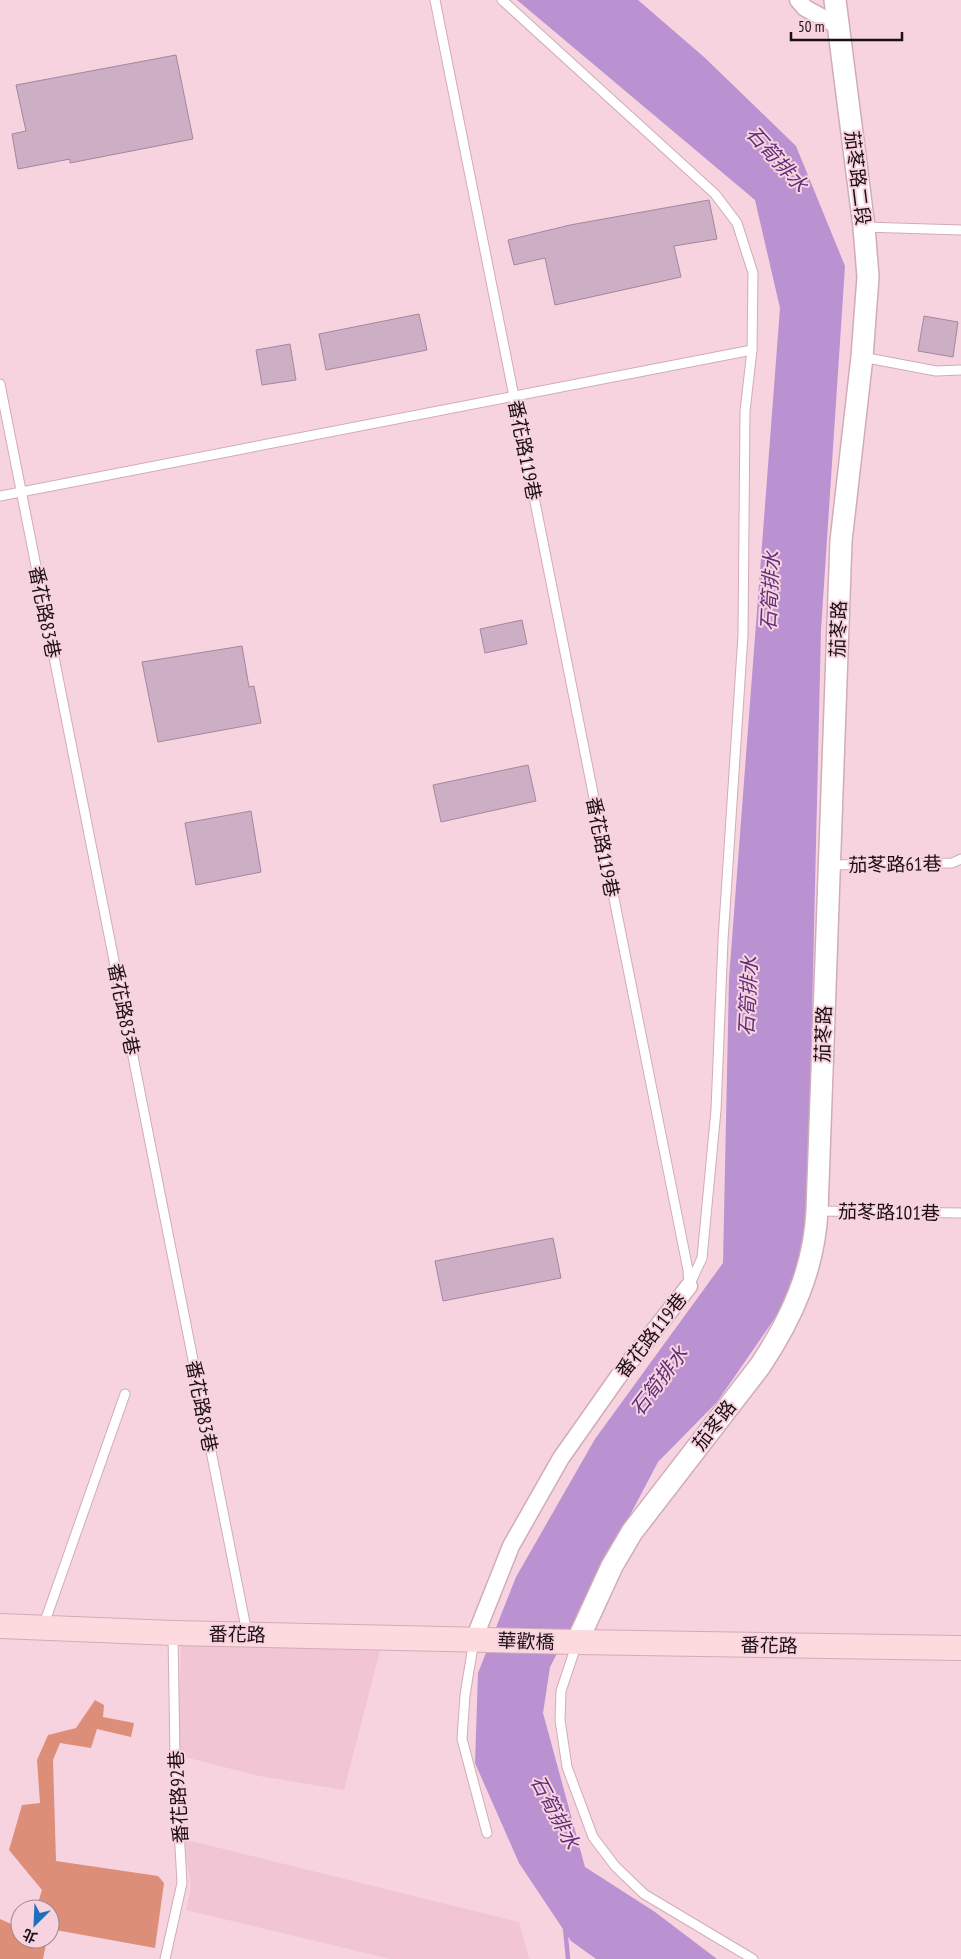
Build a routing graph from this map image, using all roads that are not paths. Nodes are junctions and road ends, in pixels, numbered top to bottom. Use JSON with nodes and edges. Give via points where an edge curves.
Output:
{"nodes":[{"id":1,"x":435,"y":0,"type":"edge"},
{"id":2,"x":502,"y":0,"type":"edge"},
{"id":3,"x":798,"y":0,"type":"edge"},
{"id":4,"x":835,"y":0,"type":"edge"},
{"id":5,"x":838,"y":26,"type":"junction"},
{"id":6,"x":864,"y":227,"type":"junction"},
{"id":7,"x":961,"y":230,"type":"edge"},
{"id":8,"x":752,"y":350,"type":"junction"},
{"id":9,"x":862,"y":357,"type":"junction"},
{"id":10,"x":961,"y":370,"type":"edge"},
{"id":11,"x":0,"y":384,"type":"edge"},
{"id":12,"x":514,"y":396,"type":"junction"},
{"id":13,"x":21,"y":492,"type":"junction"},
{"id":14,"x":0,"y":496,"type":"edge"},
{"id":15,"x":961,"y":858,"type":"edge"},
{"id":16,"x":829,"y":865,"type":"junction"},
{"id":17,"x":817,"y":1211,"type":"junction"},
{"id":18,"x":961,"y":1213,"type":"edge"},
{"id":19,"x":689,"y":1286,"type":"junction"},
{"id":20,"x":125,"y":1394,"type":"dead end"},
{"id":21,"x":0,"y":1626,"type":"edge"},
{"id":22,"x":43,"y":1628,"type":"junction"},
{"id":23,"x":173,"y":1633,"type":"junction"},
{"id":24,"x":247,"y":1634,"type":"junction"},
{"id":25,"x":474,"y":1639,"type":"junction"},
{"id":26,"x":577,"y":1642,"type":"junction"},
{"id":27,"x":961,"y":1648,"type":"edge"},
{"id":28,"x":487,"y":1832,"type":"dead end"},
{"id":29,"x":165,"y":1959,"type":"edge"},
{"id":30,"x":753,"y":1959,"type":"edge"}],
"edges":[{"from":1,"to":12,"type":"lane","name":"番花路119巷"},
{"from":2,"to":8,"type":"lane","via":[[715,194],[737,223],[753,273]]},
{"from":3,"to":5,"type":"street","via":[[805,8]]},
{"from":4,"to":5,"type":"street","name":"茄苳路二段"},
{"from":5,"to":6,"type":"street","name":"茄苳路二段"},
{"from":6,"to":7,"type":"lane"},
{"from":6,"to":9,"type":"street","name":"茄苳路二段","via":[[868,277]]},
{"from":8,"to":12,"type":"lane"},
{"from":8,"to":19,"type":"lane","via":[[745,411],[743,635],[723,940],[716,1110],[702,1258]]},
{"from":9,"to":10,"type":"lane","via":[[936,371]]},
{"from":9,"to":16,"type":"street","name":"茄苳路","via":[[841,541]]},
{"from":11,"to":13,"type":"lane","name":"番花路83巷"},
{"from":12,"to":13,"type":"lane"},
{"from":12,"to":19,"type":"lane","name":"番花路119巷"},
{"from":13,"to":14,"type":"lane"},
{"from":13,"to":24,"type":"lane","name":"番花路83巷"},
{"from":15,"to":16,"type":"lane","name":"茄苳路61巷","via":[[952,863]]},
{"from":16,"to":17,"type":"street","name":"茄苳路"},
{"from":17,"to":18,"type":"lane","name":"茄苳路101巷"},
{"from":17,"to":26,"type":"street","name":"茄苳路","via":[[807,1275],[779,1337],[632,1532],[612,1566]]},
{"from":19,"to":25,"type":"street","name":"番花路119巷","via":[[618,1377],[561,1458],[511,1546]]},
{"from":20,"to":22,"type":"lane"},
{"from":21,"to":22,"type":"main road","name":"番花路"},
{"from":22,"to":23,"type":"main road","name":"番花路"},
{"from":23,"to":24,"type":"main road","name":"番花路"},
{"from":23,"to":29,"type":"lane","name":"番花路92巷","via":[[182,1883]]},
{"from":24,"to":25,"type":"main road","name":"番花路"},
{"from":25,"to":26,"type":"main road","name":"華歡橋"},
{"from":25,"to":28,"type":"lane","via":[[462,1739]]},
{"from":26,"to":27,"type":"main road","name":"番花路"},
{"from":26,"to":30,"type":"lane","via":[[561,1691],[560,1720],[567,1767],[593,1837],[615,1866],[644,1894]]}]}
